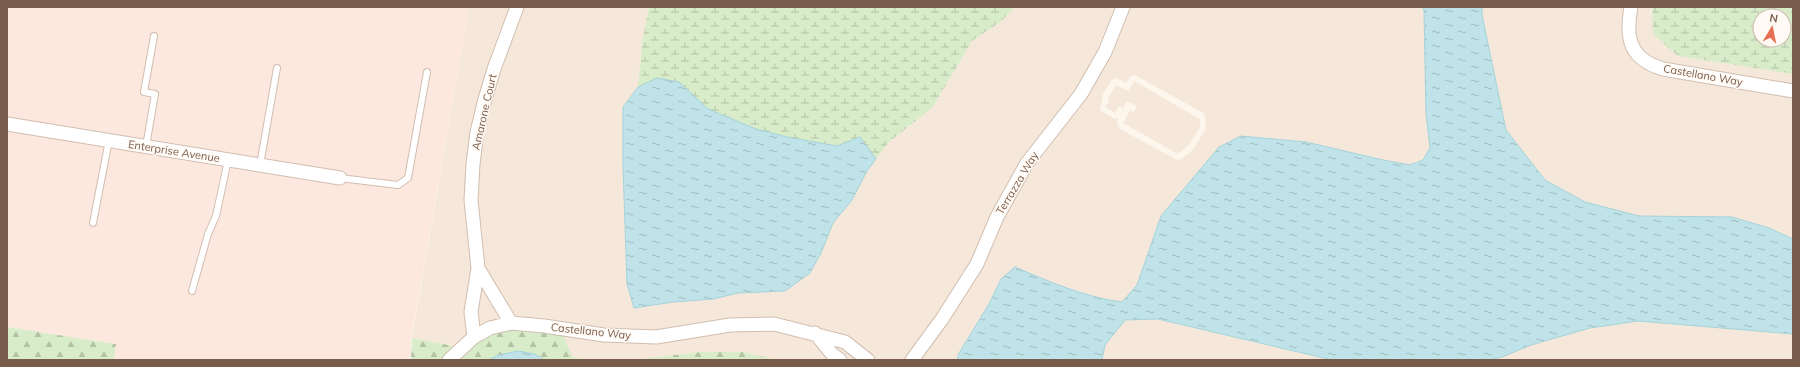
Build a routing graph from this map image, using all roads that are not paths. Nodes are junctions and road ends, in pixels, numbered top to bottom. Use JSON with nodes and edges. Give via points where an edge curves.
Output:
{"nodes":[{"id":1,"x":517,"y":7,"type":"edge"},
{"id":2,"x":1123,"y":7,"type":"edge"},
{"id":3,"x":1630,"y":9,"type":"edge"},
{"id":4,"x":154,"y":36,"type":"dead end"},
{"id":5,"x":277,"y":68,"type":"dead end"},
{"id":6,"x":427,"y":72,"type":"dead end"},
{"id":7,"x":1793,"y":91,"type":"edge"},
{"id":8,"x":7,"y":124,"type":"edge"},
{"id":9,"x":109,"y":140,"type":"junction"},
{"id":10,"x":146,"y":146,"type":"junction"},
{"id":11,"x":228,"y":160,"type":"junction"},
{"id":12,"x":260,"y":165,"type":"junction"},
{"id":13,"x":340,"y":178,"type":"joint"},
{"id":14,"x":93,"y":223,"type":"dead end"},
{"id":15,"x":478,"y":268,"type":"junction"},
{"id":16,"x":192,"y":291,"type":"dead end"},
{"id":17,"x":511,"y":323,"type":"junction"},
{"id":18,"x":815,"y":333,"type":"junction"},
{"id":19,"x":474,"y":337,"type":"junction"},
{"id":20,"x":449,"y":360,"type":"edge"},
{"id":21,"x":840,"y":360,"type":"edge"},
{"id":22,"x":868,"y":360,"type":"edge"},
{"id":23,"x":912,"y":360,"type":"edge"}],
"edges":[{"from":1,"to":15,"type":"street","name":"Amarone Court","via":[[494,69],[477,132],[471,200]]},
{"from":2,"to":23,"type":"street","name":"Terrazza Way","via":[[1105,52],[1081,94],[1027,163],[997,217],[977,264]]},
{"from":3,"to":7,"type":"street","name":"Castellano Way","via":[[1629,39],[1632,48],[1644,62],[1653,66]]},
{"from":4,"to":10,"type":"lane","via":[[144,92],[155,94]]},
{"from":5,"to":12,"type":"lane"},
{"from":6,"to":13,"type":"lane","via":[[408,178],[398,185]]},
{"from":8,"to":9,"type":"street","name":"Enterprise Avenue"},
{"from":9,"to":10,"type":"street","name":"Enterprise Avenue"},
{"from":9,"to":14,"type":"lane"},
{"from":10,"to":11,"type":"street","name":"Enterprise Avenue"},
{"from":11,"to":12,"type":"street","name":"Enterprise Avenue"},
{"from":11,"to":16,"type":"lane","via":[[216,216],[208,234]]},
{"from":12,"to":13,"type":"street","name":"Enterprise Avenue"},
{"from":15,"to":17,"type":"street"},
{"from":15,"to":19,"type":"street","via":[[471,312]]},
{"from":17,"to":18,"type":"street","name":"Castellano Way","via":[[604,335],[656,337],[730,325],[774,324]]},
{"from":17,"to":19,"type":"street","name":"Castellano Way","via":[[490,328]]},
{"from":18,"to":21,"type":"street"},
{"from":18,"to":22,"type":"street","name":"Castellano Way","via":[[845,342]]},
{"from":19,"to":20,"type":"street","name":"Castellano Way"}]}
